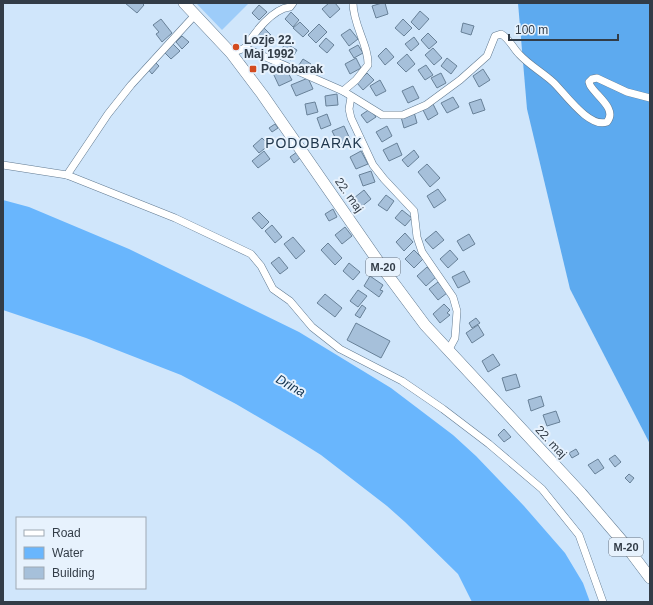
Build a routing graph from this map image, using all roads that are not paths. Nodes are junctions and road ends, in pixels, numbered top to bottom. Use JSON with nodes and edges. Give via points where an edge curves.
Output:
{"nodes":[{"id":1,"x":184,"y":3,"type":"edge"},
{"id":2,"x":293,"y":3,"type":"edge"},
{"id":3,"x":353,"y":3,"type":"edge"},
{"id":4,"x":195,"y":15,"type":"junction"},
{"id":5,"x":245,"y":48,"type":"junction"},
{"id":6,"x":231,"y":53,"type":"junction"},
{"id":7,"x":343,"y":91,"type":"junction"},
{"id":8,"x":351,"y":97,"type":"junction"},
{"id":9,"x":650,"y":98,"type":"edge"},
{"id":10,"x":3,"y":164,"type":"edge"},
{"id":11,"x":67,"y":175,"type":"junction"},
{"id":12,"x":448,"y":351,"type":"junction"},
{"id":13,"x":650,"y":578,"type":"edge"},
{"id":14,"x":603,"y":602,"type":"edge"}],
"edges":[{"from":1,"to":4,"type":"main road","name":"22. maj","number":"M-20"},
{"from":2,"to":5,"type":"street","via":[[290,7],[276,12],[252,35]]},
{"from":3,"to":7,"type":"street","via":[[354,16],[368,65]]},
{"from":4,"to":6,"type":"main road","name":"22. maj","number":"M-20"},
{"from":4,"to":11,"type":"street","via":[[131,85]]},
{"from":5,"to":6,"type":"street"},
{"from":5,"to":7,"type":"street"},
{"from":6,"to":12,"type":"main road","name":"22. maj","number":"M-20","via":[[387,274]]},
{"from":7,"to":8,"type":"street"},
{"from":8,"to":9,"type":"street","via":[[382,115],[403,115],[426,105],[460,80],[487,56],[495,36],[501,34],[519,54],[554,82],[582,113],[598,123],[607,122],[610,114],[590,85],[592,78]]},
{"from":8,"to":12,"type":"street","via":[[351,118],[373,165],[414,211],[417,237],[422,252],[452,297],[457,311],[455,338]]},
{"from":10,"to":11,"type":"street"},
{"from":11,"to":14,"type":"street","via":[[175,218],[251,254],[261,266],[273,289],[290,301],[312,327],[340,349],[402,380],[489,444],[542,489],[579,535]]},
{"from":12,"to":13,"type":"main road","name":"22. maj","number":"M-20","via":[[601,516]]}]}
